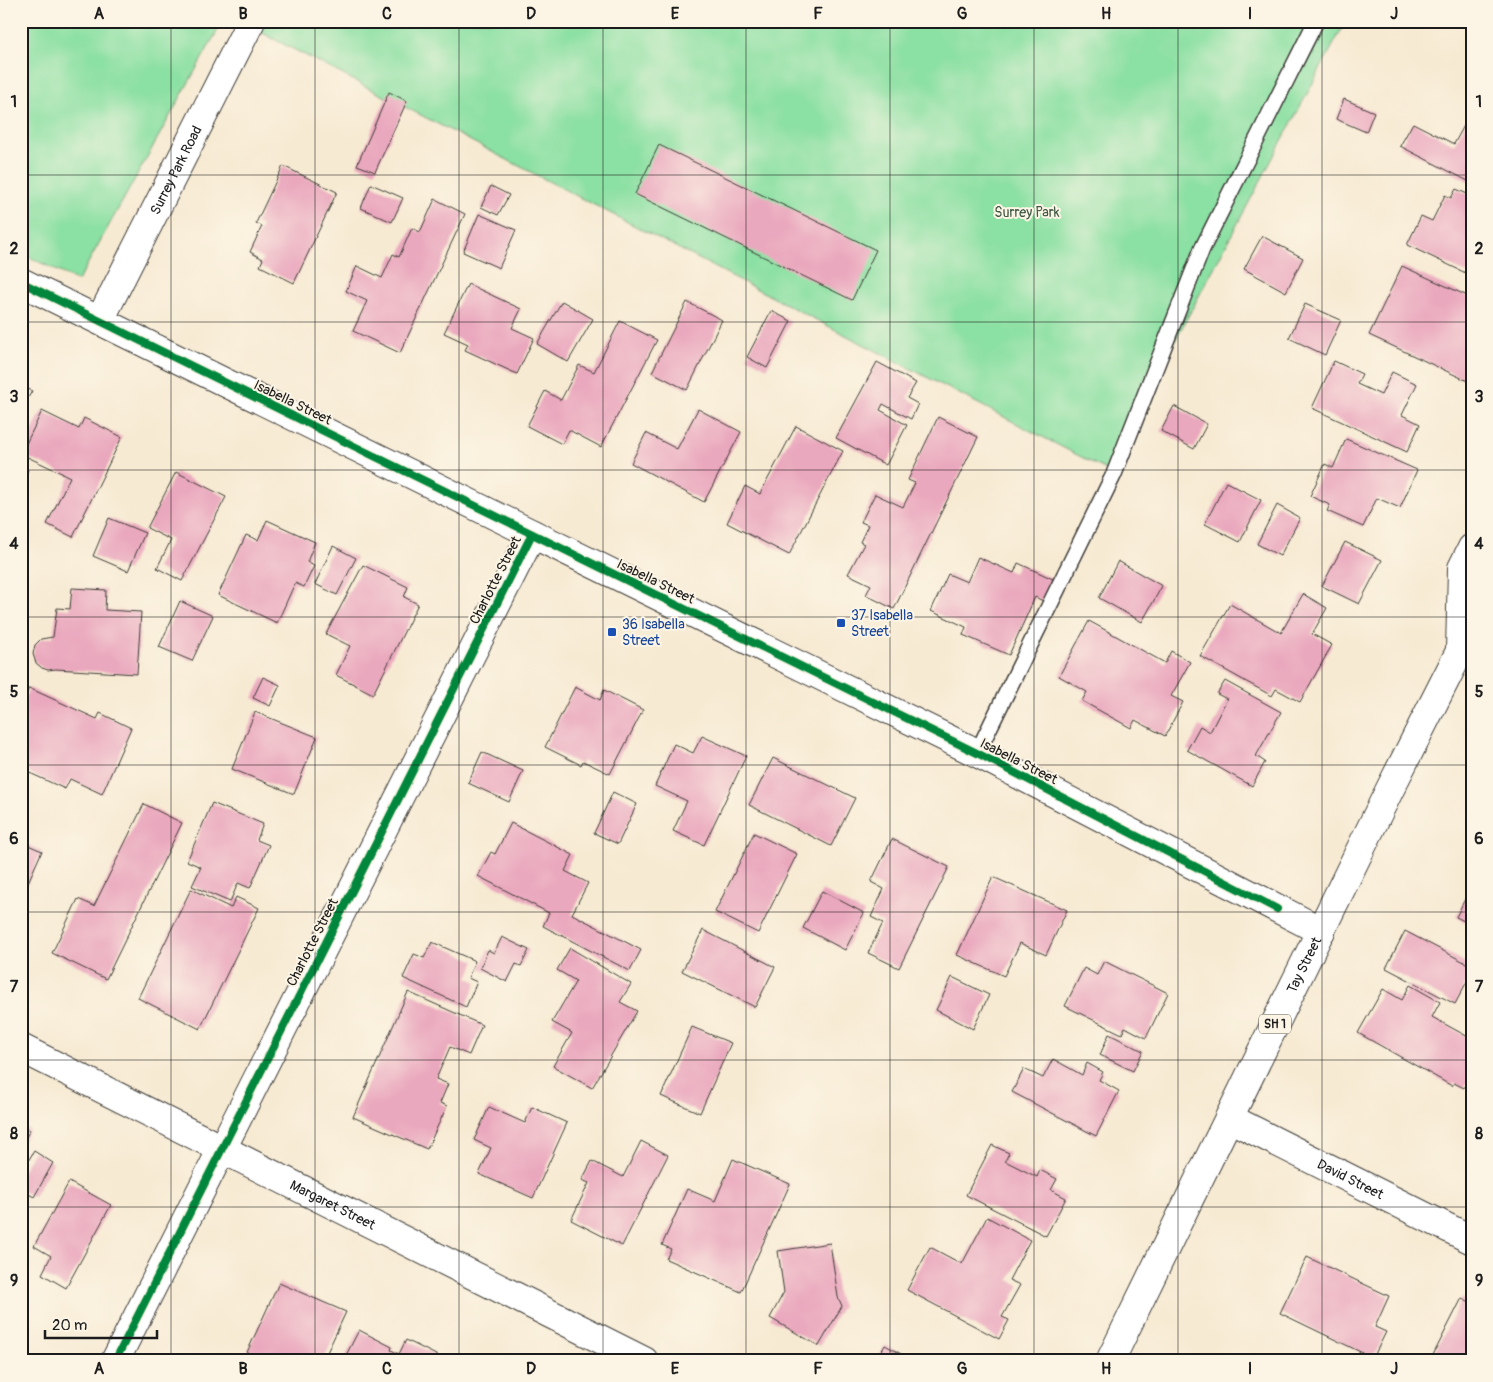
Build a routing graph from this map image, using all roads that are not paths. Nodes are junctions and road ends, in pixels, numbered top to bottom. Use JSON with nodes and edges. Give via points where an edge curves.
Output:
{"nodes":[{"id":1,"x":250,"y":21,"type":"edge"},
{"id":2,"x":1316,"y":21,"type":"edge"},
{"id":3,"x":21,"y":282,"type":"edge"},
{"id":4,"x":100,"y":320,"type":"junction"},
{"id":5,"x":532,"y":534,"type":"junction"},
{"id":6,"x":1472,"y":548,"type":"edge"},
{"id":7,"x":1468,"y":649,"type":"edge"},
{"id":8,"x":977,"y":754,"type":"junction"},
{"id":9,"x":1320,"y":931,"type":"junction"},
{"id":10,"x":21,"y":1048,"type":"edge"},
{"id":11,"x":1229,"y":1118,"type":"junction"},
{"id":12,"x":222,"y":1150,"type":"junction"},
{"id":13,"x":1472,"y":1240,"type":"edge"},
{"id":14,"x":115,"y":1361,"type":"edge"},
{"id":15,"x":644,"y":1361,"type":"edge"},
{"id":16,"x":1110,"y":1361,"type":"edge"}],
"edges":[{"from":1,"to":4,"type":"main road","name":"Surrey Park Road"},
{"from":2,"to":8,"type":"lane","via":[[1202,249],[1114,474]]},
{"from":3,"to":4,"type":"main road","name":"Isabella Street"},
{"from":4,"to":5,"type":"main road","name":"Isabella Street"},
{"from":5,"to":8,"type":"main road","name":"Isabella Street"},
{"from":5,"to":12,"type":"main road","name":"Charlotte Street"},
{"from":6,"to":7,"type":"main road","name":"Tay Street","number":"SH 1","via":[[1462,568]]},
{"from":7,"to":9,"type":"main road","name":"Tay Street","number":"SH 1","via":[[1389,791]]},
{"from":8,"to":9,"type":"main road","name":"Isabella Street"},
{"from":9,"to":11,"type":"main road","name":"Tay Street","number":"SH 1"},
{"from":10,"to":12,"type":"main road","name":"Margaret Street"},
{"from":11,"to":13,"type":"main road","name":"David Street"},
{"from":11,"to":16,"type":"main road","name":"Tay Street","number":"SH 1"},
{"from":12,"to":14,"type":"main road","name":"Charlotte Street"},
{"from":12,"to":15,"type":"main road","name":"Margaret Street"}]}
